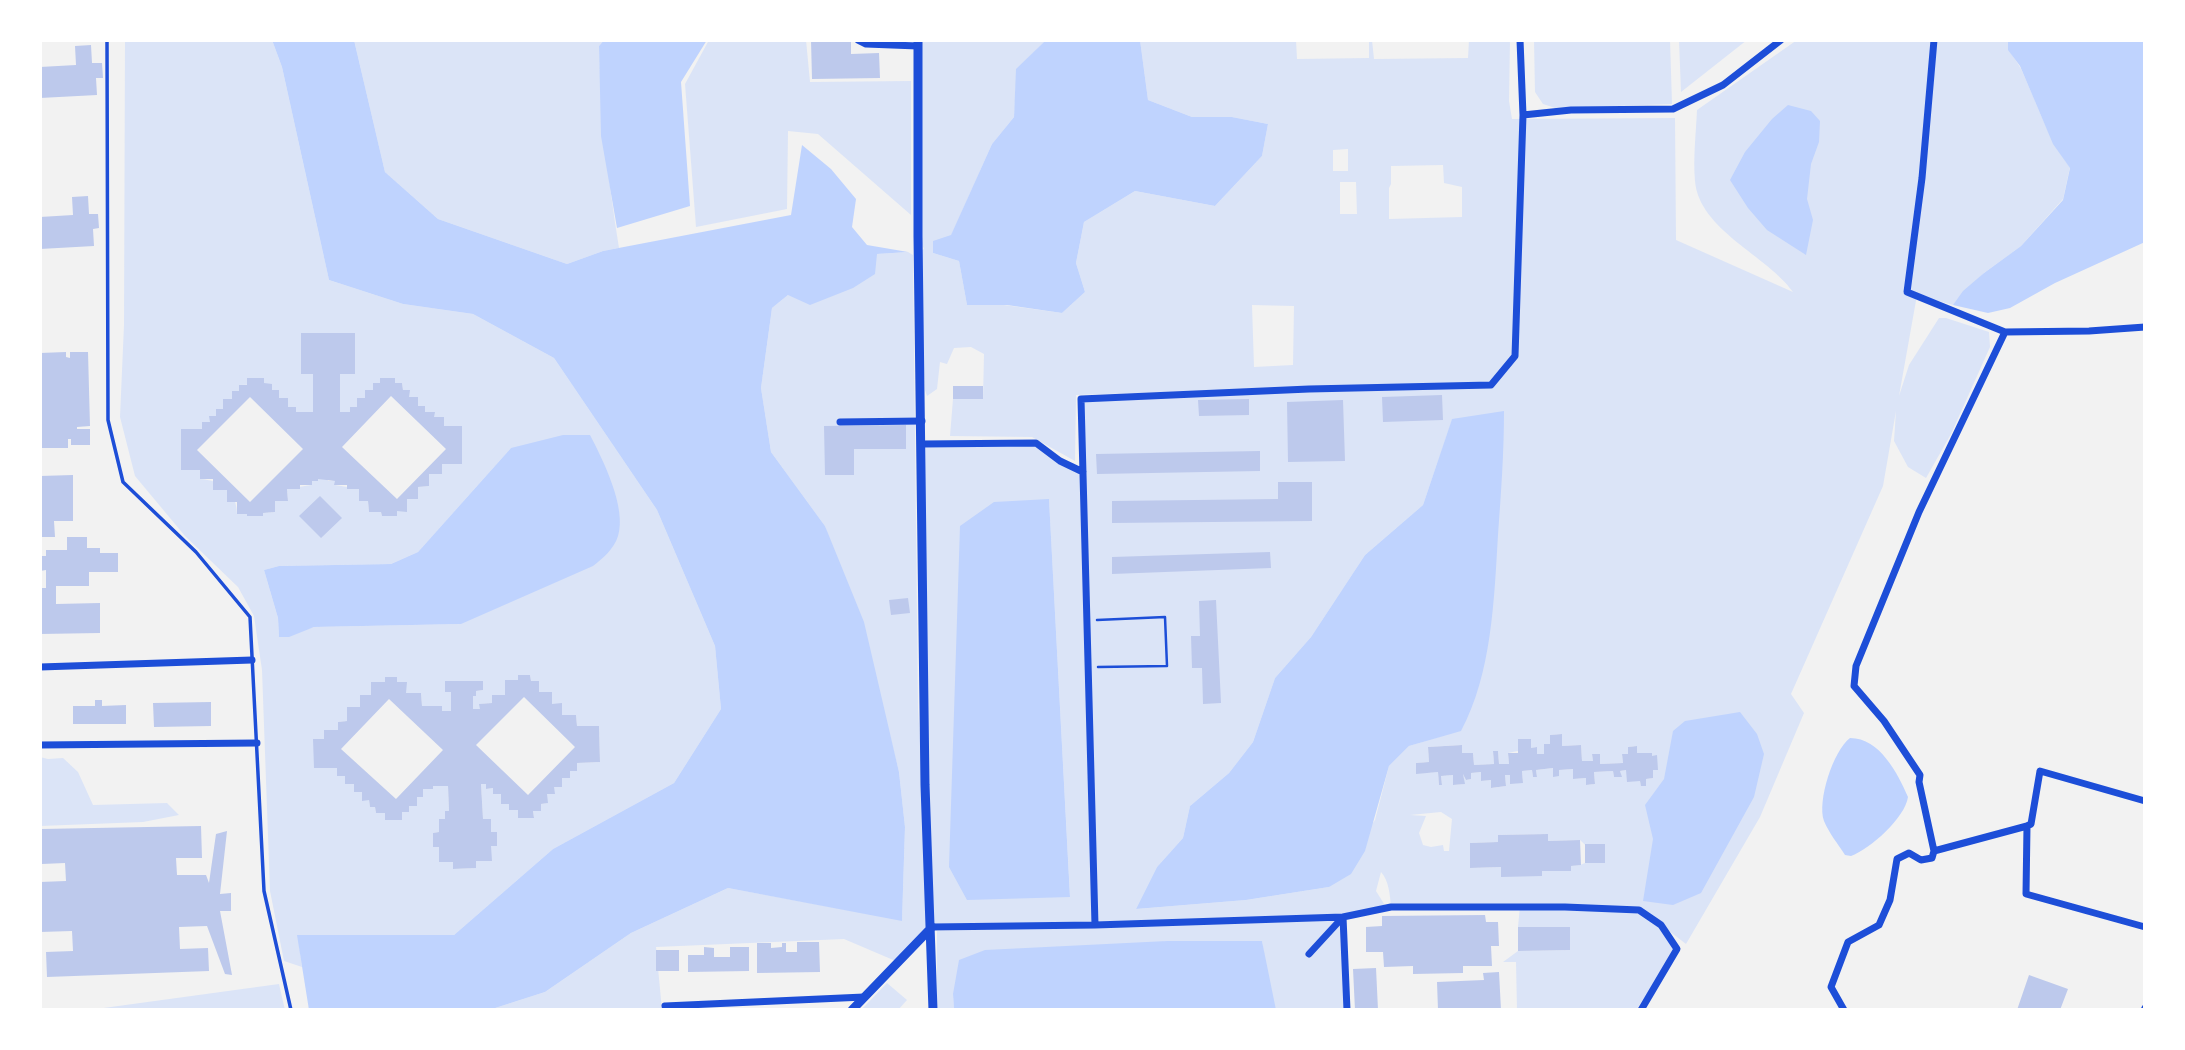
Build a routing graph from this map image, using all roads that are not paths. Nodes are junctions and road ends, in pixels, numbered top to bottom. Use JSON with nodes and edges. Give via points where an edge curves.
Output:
{"nodes":[{"id":1,"x":107,"y":40,"type":"edge"},
{"id":2,"x":858,"y":40,"type":"edge"},
{"id":3,"x":1520,"y":40,"type":"edge"},
{"id":4,"x":1781,"y":40,"type":"edge"},
{"id":5,"x":1934,"y":40,"type":"edge"},
{"id":6,"x":918,"y":43,"type":"edge"},
{"id":7,"x":1523,"y":115,"type":"junction"},
{"id":8,"x":2145,"y":327,"type":"edge"},
{"id":9,"x":2005,"y":332,"type":"junction"},
{"id":10,"x":922,"y":421,"type":"junction"},
{"id":11,"x":840,"y":422,"type":"dead end"},
{"id":12,"x":922,"y":444,"type":"junction"},
{"id":13,"x":1083,"y":472,"type":"junction"},
{"id":14,"x":252,"y":660,"type":"junction"},
{"id":15,"x":40,"y":667,"type":"edge"},
{"id":16,"x":257,"y":743,"type":"junction"},
{"id":17,"x":40,"y":745,"type":"edge"},
{"id":18,"x":2145,"y":801,"type":"edge"},
{"id":19,"x":2027,"y":826,"type":"junction"},
{"id":20,"x":1934,"y":850,"type":"junction"},
{"id":21,"x":1343,"y":917,"type":"junction"},
{"id":22,"x":1095,"y":925,"type":"junction"},
{"id":23,"x":932,"y":927,"type":"junction"},
{"id":24,"x":2145,"y":928,"type":"edge"},
{"id":25,"x":1309,"y":954,"type":"dead end"},
{"id":26,"x":864,"y":997,"type":"junction"},
{"id":27,"x":291,"y":1010,"type":"edge"},
{"id":28,"x":666,"y":1010,"type":"edge"},
{"id":29,"x":852,"y":1010,"type":"edge"},
{"id":30,"x":933,"y":1010,"type":"edge"},
{"id":31,"x":1347,"y":1010,"type":"edge"},
{"id":32,"x":1641,"y":1010,"type":"edge"},
{"id":33,"x":1844,"y":1010,"type":"edge"}],
"edges":[{"from":1,"to":14,"type":"lane","via":[[108,420],[123,482],[196,552],[250,617]]},
{"from":2,"to":6,"type":"street","via":[[866,44]]},
{"from":3,"to":7,"type":"street"},
{"from":4,"to":7,"type":"street","via":[[1724,85],[1673,109]]},
{"from":5,"to":9,"type":"street","via":[[1908,292]]},
{"from":6,"to":10,"type":"street"},
{"from":7,"to":13,"type":"street","via":[[1515,356],[1491,385],[1081,398]]},
{"from":8,"to":9,"type":"street"},
{"from":9,"to":20,"type":"street","via":[[1919,512],[1856,666],[1854,686],[1920,775]]},
{"from":10,"to":11,"type":"street"},
{"from":10,"to":12,"type":"street"},
{"from":12,"to":13,"type":"street","via":[[1036,443]]},
{"from":12,"to":23,"type":"street","via":[[925,785]]},
{"from":13,"to":22,"type":"street"},
{"from":14,"to":15,"type":"street"},
{"from":14,"to":16,"type":"lane"},
{"from":16,"to":17,"type":"street"},
{"from":16,"to":27,"type":"lane","via":[[264,891]]},
{"from":18,"to":19,"type":"street","via":[[2040,771]]},
{"from":19,"to":20,"type":"street"},
{"from":19,"to":24,"type":"street","via":[[2026,894]]},
{"from":20,"to":33,"type":"street","via":[[1933,858],[1921,860],[1909,853],[1897,859],[1890,900],[1879,925],[1848,942],[1831,986]]},
{"from":21,"to":22,"type":"street"},
{"from":21,"to":25,"type":"street"},
{"from":21,"to":31,"type":"street"},
{"from":21,"to":32,"type":"street","via":[[1391,907],[1639,910],[1661,925],[1677,950]]},
{"from":22,"to":23,"type":"street"},
{"from":23,"to":26,"type":"street"},
{"from":23,"to":30,"type":"street"},
{"from":26,"to":28,"type":"street","via":[[665,1006]]},
{"from":26,"to":29,"type":"street"}]}
